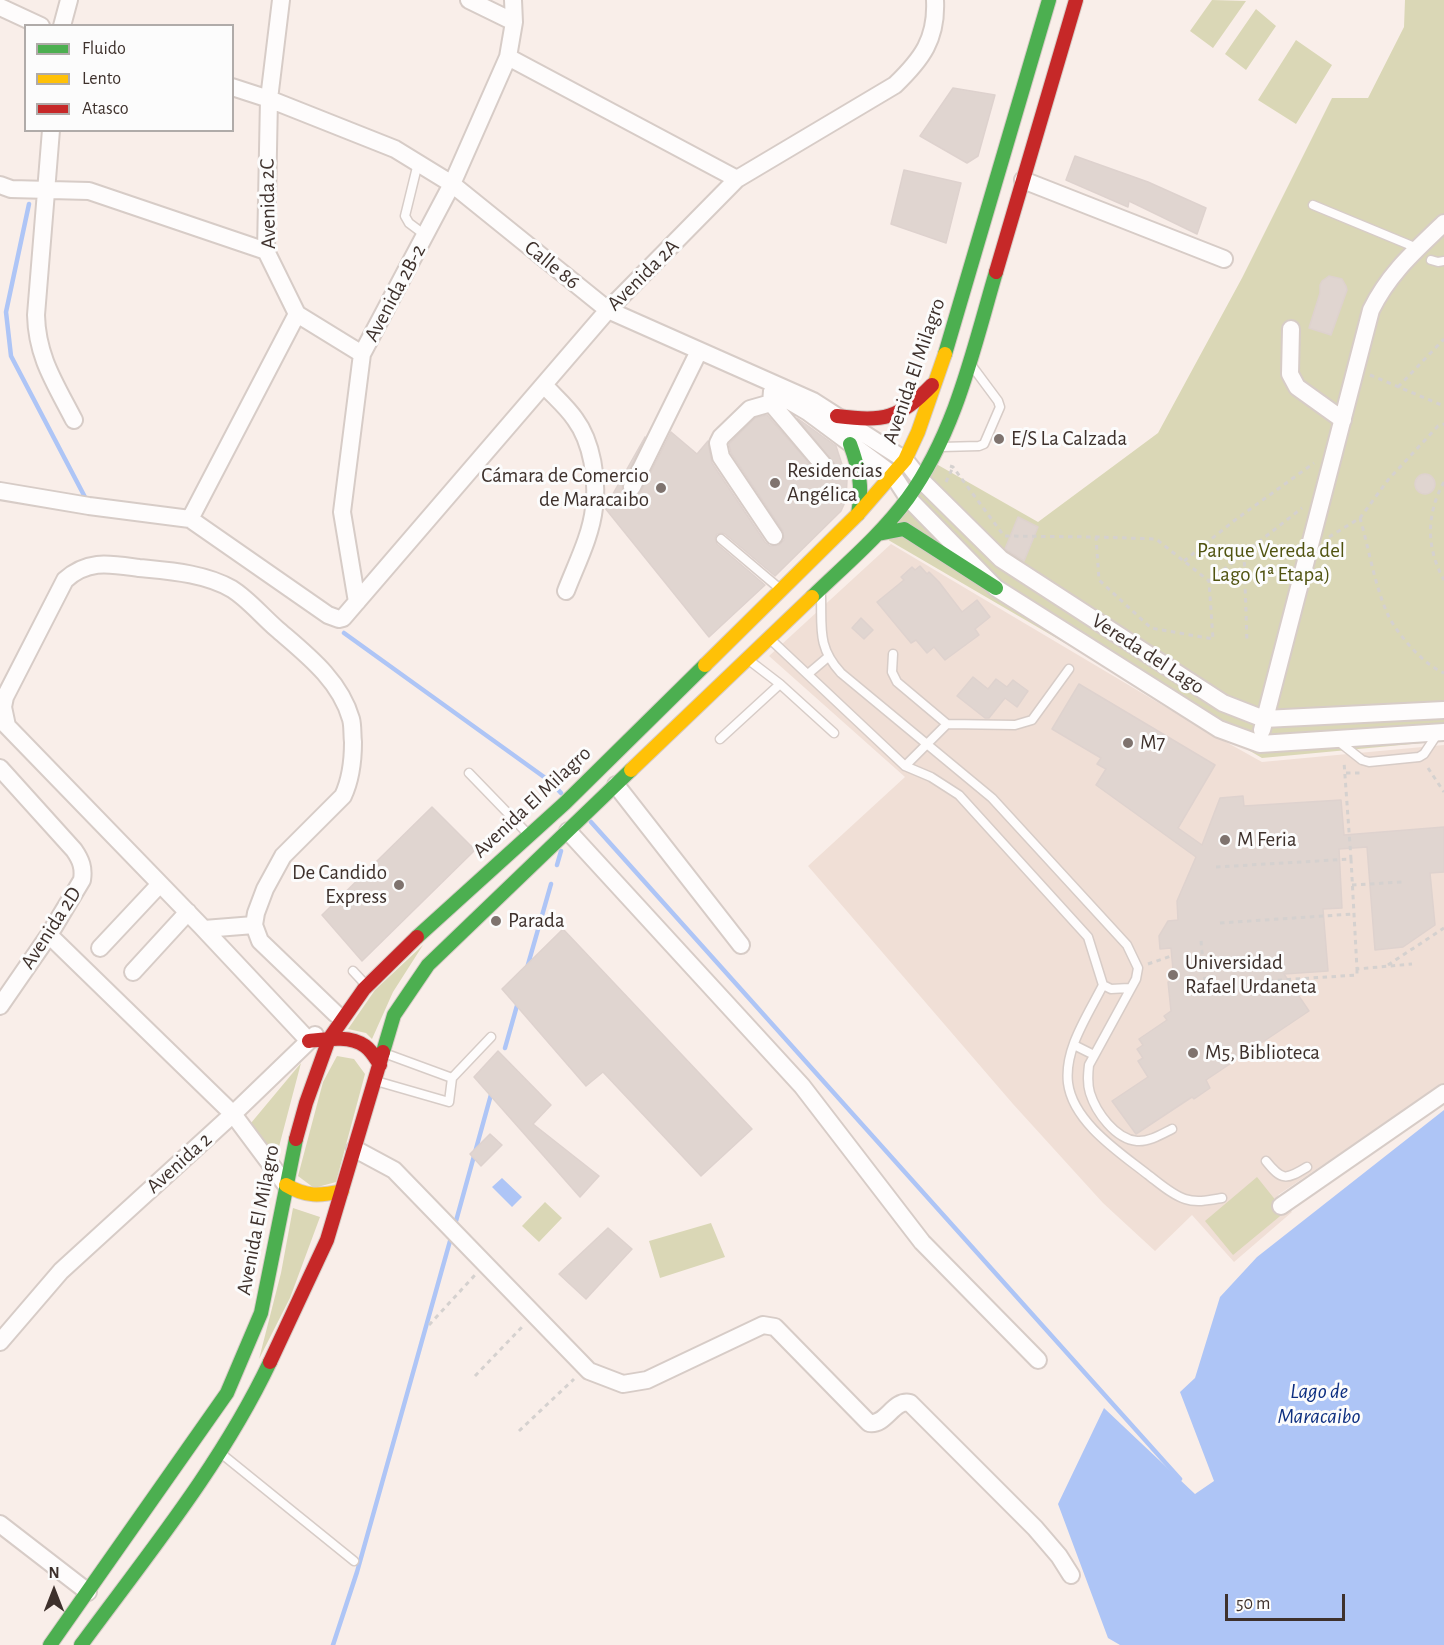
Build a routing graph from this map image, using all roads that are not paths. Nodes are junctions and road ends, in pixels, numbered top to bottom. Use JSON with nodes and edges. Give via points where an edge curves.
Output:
{"nodes":[{"id":1,"x":69,"y":0,"type":"edge"},
{"id":2,"x":280,"y":0,"type":"edge"},
{"id":3,"x":469,"y":0,"type":"edge"},
{"id":4,"x":513,"y":0,"type":"edge"},
{"id":5,"x":935,"y":0,"type":"edge"},
{"id":6,"x":1049,"y":0,"type":"edge"},
{"id":7,"x":1076,"y":0,"type":"edge"},
{"id":8,"x":0,"y":7,"type":"edge"},
{"id":9,"x":514,"y":22,"type":"junction"},
{"id":10,"x":37,"y":24,"type":"edge"},
{"id":11,"x":63,"y":24,"type":"edge"},
{"id":12,"x":508,"y":57,"type":"junction"},
{"id":13,"x":234,"y":88,"type":"edge"},
{"id":14,"x":269,"y":99,"type":"junction"},
{"id":15,"x":51,"y":132,"type":"edge"},
{"id":16,"x":418,"y":163,"type":"junction"},
{"id":17,"x":737,"y":179,"type":"junction"},
{"id":18,"x":1023,"y":180,"type":"junction"},
{"id":19,"x":452,"y":184,"type":"junction"},
{"id":20,"x":0,"y":185,"type":"edge"},
{"id":21,"x":46,"y":191,"type":"junction"},
{"id":22,"x":1313,"y":205,"type":"dead end"},
{"id":23,"x":1444,"y":223,"type":"edge"},
{"id":24,"x":425,"y":235,"type":"junction"},
{"id":25,"x":1417,"y":248,"type":"junction"},
{"id":26,"x":266,"y":251,"type":"junction"},
{"id":27,"x":1224,"y":259,"type":"dead end"},
{"id":28,"x":1431,"y":260,"type":"dead end"},
{"id":29,"x":1444,"y":261,"type":"edge"},
{"id":30,"x":608,"y":310,"type":"junction"},
{"id":31,"x":297,"y":314,"type":"junction"},
{"id":32,"x":1291,"y":329,"type":"dead end"},
{"id":33,"x":362,"y":354,"type":"junction"},
{"id":34,"x":707,"y":355,"type":"junction"},
{"id":35,"x":969,"y":362,"type":"junction"},
{"id":36,"x":938,"y":379,"type":"junction"},
{"id":37,"x":544,"y":385,"type":"junction"},
{"id":38,"x":771,"y":397,"type":"junction"},
{"id":39,"x":837,"y":416,"type":"junction"},
{"id":40,"x":74,"y":420,"type":"dead end"},
{"id":41,"x":1343,"y":420,"type":"junction"},
{"id":42,"x":850,"y":444,"type":"junction"},
{"id":43,"x":937,"y":447,"type":"junction"},
{"id":44,"x":905,"y":460,"type":"junction"},
{"id":45,"x":826,"y":468,"type":"dead end"},
{"id":46,"x":893,"y":475,"type":"junction"},
{"id":47,"x":920,"y":479,"type":"junction"},
{"id":48,"x":633,"y":488,"type":"dead end"},
{"id":49,"x":1,"y":495,"type":"edge"},
{"id":50,"x":908,"y":498,"type":"junction"},
{"id":51,"x":858,"y":514,"type":"junction"},
{"id":52,"x":190,"y":519,"type":"junction"},
{"id":53,"x":878,"y":534,"type":"junction"},
{"id":54,"x":774,"y":536,"type":"dead end"},
{"id":55,"x":721,"y":539,"type":"dead end"},
{"id":56,"x":996,"y":588,"type":"junction"},
{"id":57,"x":821,"y":589,"type":"junction"},
{"id":58,"x":781,"y":590,"type":"junction"},
{"id":59,"x":566,"y":591,"type":"dead end"},
{"id":60,"x":357,"y":602,"type":"junction"},
{"id":61,"x":769,"y":638,"type":"junction"},
{"id":62,"x":893,"y":654,"type":"dead end"},
{"id":63,"x":828,"y":657,"type":"junction"},
{"id":64,"x":747,"y":658,"type":"junction"},
{"id":65,"x":1069,"y":669,"type":"dead end"},
{"id":66,"x":808,"y":674,"type":"junction"},
{"id":67,"x":780,"y":684,"type":"junction"},
{"id":68,"x":1444,"y":710,"type":"edge"},
{"id":69,"x":1264,"y":719,"type":"junction"},
{"id":70,"x":947,"y":724,"type":"junction"},
{"id":71,"x":1441,"y":732,"type":"edge"},
{"id":72,"x":834,"y":733,"type":"dead end"},
{"id":73,"x":720,"y":739,"type":"dead end"},
{"id":74,"x":1335,"y":739,"type":"junction"},
{"id":75,"x":927,"y":742,"type":"junction"},
{"id":76,"x":1260,"y":744,"type":"junction"},
{"id":77,"x":905,"y":766,"type":"junction"},
{"id":78,"x":0,"y":768,"type":"edge"},
{"id":79,"x":469,"y":773,"type":"dead end"},
{"id":80,"x":616,"y":785,"type":"junction"},
{"id":81,"x":568,"y":831,"type":"junction"},
{"id":82,"x":529,"y":836,"type":"junction"},
{"id":83,"x":160,"y":884,"type":"junction"},
{"id":84,"x":188,"y":912,"type":"junction"},
{"id":85,"x":254,"y":925,"type":"junction"},
{"id":86,"x":204,"y":929,"type":"junction"},
{"id":87,"x":49,"y":935,"type":"junction"},
{"id":88,"x":741,"y":945,"type":"dead end"},
{"id":89,"x":100,"y":948,"type":"dead end"},
{"id":90,"x":353,"y":971,"type":"dead end"},
{"id":91,"x":133,"y":972,"type":"dead end"},
{"id":92,"x":1103,"y":985,"type":"junction"},
{"id":93,"x":365,"y":987,"type":"junction"},
{"id":94,"x":1130,"y":988,"type":"junction"},
{"id":95,"x":0,"y":1006,"type":"edge"},
{"id":96,"x":336,"y":1014,"type":"junction"},
{"id":97,"x":491,"y":1037,"type":"dead end"},
{"id":98,"x":329,"y":1039,"type":"junction"},
{"id":99,"x":309,"y":1041,"type":"junction"},
{"id":100,"x":1074,"y":1045,"type":"junction"},
{"id":101,"x":1094,"y":1055,"type":"junction"},
{"id":102,"x":382,"y":1059,"type":"junction"},
{"id":103,"x":452,"y":1078,"type":"junction"},
{"id":104,"x":376,"y":1081,"type":"junction"},
{"id":105,"x":1444,"y":1093,"type":"edge"},
{"id":106,"x":233,"y":1114,"type":"junction"},
{"id":107,"x":1172,"y":1129,"type":"dead end"},
{"id":108,"x":355,"y":1149,"type":"junction"},
{"id":109,"x":1266,"y":1161,"type":"dead end"},
{"id":110,"x":1307,"y":1167,"type":"dead end"},
{"id":111,"x":286,"y":1185,"type":"junction"},
{"id":112,"x":342,"y":1191,"type":"junction"},
{"id":113,"x":1222,"y":1198,"type":"dead end"},
{"id":114,"x":1281,"y":1206,"type":"dead end"},
{"id":115,"x":0,"y":1341,"type":"edge"},
{"id":116,"x":1038,"y":1360,"type":"dead end"},
{"id":117,"x":220,"y":1453,"type":"junction"},
{"id":118,"x":0,"y":1524,"type":"edge"},
{"id":119,"x":354,"y":1561,"type":"dead end"},
{"id":120,"x":1071,"y":1575,"type":"dead end"},
{"id":121,"x":88,"y":1592,"type":"junction"},
{"id":122,"x":50,"y":1645,"type":"edge"},
{"id":123,"x":81,"y":1645,"type":"edge"}],
"edges":[{"from":1,"to":11,"type":"street"},
{"from":2,"to":14,"type":"street","name":"Avenida 2C"},
{"from":3,"to":9,"type":"street"},
{"from":4,"to":9,"type":"street","name":"Avenida 2B-2"},
{"from":5,"to":17,"type":"street","name":"Avenida 2A","via":[[934,29],[927,49],[895,85]]},
{"from":6,"to":36,"type":"main road","name":"Avenida El Milagro"},
{"from":7,"to":18,"type":"main road"},
{"from":8,"to":10,"type":"street"},
{"from":9,"to":12,"type":"street","name":"Avenida 2B-2"},
{"from":12,"to":17,"type":"street"},
{"from":12,"to":19,"type":"street","name":"Avenida 2B-2"},
{"from":13,"to":14,"type":"street","name":"Calle 86"},
{"from":14,"to":16,"type":"street","name":"Calle 86","via":[[375,140]]},
{"from":14,"to":26,"type":"street","name":"Avenida 2C"},
{"from":15,"to":21,"type":"street"},
{"from":16,"to":19,"type":"street","name":"Calle 86"},
{"from":16,"to":24,"type":"lane","via":[[405,216]]},
{"from":17,"to":30,"type":"street","name":"Avenida 2A"},
{"from":18,"to":27,"type":"street"},
{"from":18,"to":35,"type":"main road"},
{"from":19,"to":24,"type":"street","name":"Avenida 2B-2"},
{"from":19,"to":30,"type":"street","name":"Calle 86"},
{"from":20,"to":21,"type":"street"},
{"from":21,"to":26,"type":"street","via":[[89,191]]},
{"from":21,"to":40,"type":"street","via":[[37,337],[45,365]]},
{"from":22,"to":25,"type":"lane"},
{"from":23,"to":25,"type":"street"},
{"from":24,"to":33,"type":"street","name":"Avenida 2B-2"},
{"from":25,"to":41,"type":"street","via":[[1382,288],[1371,310]]},
{"from":26,"to":31,"type":"street","name":"Avenida 2C"},
{"from":28,"to":29,"type":"lane"},
{"from":30,"to":34,"type":"street","name":"Calle 86"},
{"from":30,"to":37,"type":"street","name":"Avenida 2A"},
{"from":31,"to":33,"type":"street"},
{"from":31,"to":52,"type":"street"},
{"from":32,"to":41,"type":"street","via":[[1292,381]]},
{"from":33,"to":60,"type":"street","name":"Avenida 2B-2","via":[[342,512]]},
{"from":34,"to":38,"type":"street"},
{"from":34,"to":39,"type":"street","name":"Calle 86","via":[[813,401]]},
{"from":34,"to":48,"type":"street"},
{"from":35,"to":43,"type":"main road","via":[[955,411]]},
{"from":35,"to":43,"type":"lane","via":[[998,401],[1000,410],[984,444]]},
{"from":36,"to":39,"type":"main road","via":[[913,405],[892,417],[866,420]]},
{"from":36,"to":44,"type":"main road","name":"Avenida El Milagro"},
{"from":37,"to":59,"type":"street","via":[[576,419],[593,462],[594,508]]},
{"from":37,"to":60,"type":"street","name":"Avenida 2A"},
{"from":38,"to":42,"type":"street","via":[[808,412]]},
{"from":38,"to":45,"type":"street"},
{"from":38,"to":54,"type":"street","via":[[745,412],[718,443],[721,458]]},
{"from":39,"to":44,"type":"street","name":"Calle 86"},
{"from":41,"to":69,"type":"street"},
{"from":42,"to":46,"type":"street"},
{"from":42,"to":51,"type":"main road","via":[[862,473]]},
{"from":43,"to":47,"type":"main road"},
{"from":44,"to":46,"type":"main road","name":"Avenida El Milagro"},
{"from":44,"to":47,"type":"street","name":"Vereda del Lago"},
{"from":46,"to":50,"type":"street","name":"Vereda del Lago"},
{"from":46,"to":51,"type":"main road","name":"Avenida El Milagro"},
{"from":47,"to":50,"type":"main road"},
{"from":47,"to":69,"type":"street","name":"Vereda del Lago","via":[[1001,559],[1223,703]]},
{"from":49,"to":52,"type":"street"},
{"from":50,"to":53,"type":"main road"},
{"from":50,"to":56,"type":"street","name":"Vereda del Lago"},
{"from":51,"to":58,"type":"main road","name":"Avenida El Milagro"},
{"from":52,"to":60,"type":"street","name":"Avenida 2A","via":[[333,618],[343,618]]},
{"from":53,"to":56,"type":"main road","via":[[904,529]]},
{"from":53,"to":57,"type":"main road"},
{"from":55,"to":58,"type":"lane"},
{"from":56,"to":76,"type":"street","name":"Vereda del Lago","via":[[1220,729]]},
{"from":57,"to":61,"type":"main road"},
{"from":57,"to":63,"type":"lane","via":[[823,648]]},
{"from":58,"to":82,"type":"main road","name":"Avenida El Milagro"},
{"from":61,"to":64,"type":"main road"},
{"from":61,"to":66,"type":"lane"},
{"from":62,"to":70,"type":"lane","via":[[892,672],[897,682]]},
{"from":63,"to":66,"type":"lane"},
{"from":63,"to":75,"type":"lane","via":[[841,673]]},
{"from":64,"to":67,"type":"lane"},
{"from":64,"to":80,"type":"main road"},
{"from":65,"to":70,"type":"lane","via":[[1032,720],[1015,725]]},
{"from":66,"to":77,"type":"lane"},
{"from":67,"to":72,"type":"lane"},
{"from":67,"to":73,"type":"lane"},
{"from":68,"to":69,"type":"street","name":"Vereda del Lago"},
{"from":69,"to":76,"type":"street"},
{"from":70,"to":75,"type":"lane"},
{"from":71,"to":74,"type":"street","name":"Vereda del Lago"},
{"from":71,"to":74,"type":"lane","via":[[1419,757],[1369,762]]},
{"from":74,"to":76,"type":"street","name":"Vereda del Lago"},
{"from":75,"to":77,"type":"lane"},
{"from":75,"to":94,"type":"lane","via":[[992,798],[1127,945],[1138,968]]},
{"from":77,"to":92,"type":"lane","via":[[959,795],[1088,937]]},
{"from":78,"to":87,"type":"street","name":"Avenida 2D","via":[[80,859],[82,880]]},
{"from":79,"to":82,"type":"lane"},
{"from":80,"to":81,"type":"main road"},
{"from":80,"to":88,"type":"street"},
{"from":81,"to":102,"type":"main road","via":[[428,965],[394,1015]]},
{"from":81,"to":116,"type":"street","via":[[802,1086],[922,1242]]},
{"from":82,"to":93,"type":"main road","name":"Avenida El Milagro"},
{"from":83,"to":84,"type":"street"},
{"from":83,"to":85,"type":"street","via":[[7,726],[3,716],[5,697],[65,580],[76,570],[89,566],[109,564],[182,573],[232,590],[318,665],[339,692],[352,720],[353,756],[343,796],[283,856],[265,889]]},
{"from":83,"to":89,"type":"street"},
{"from":84,"to":86,"type":"street"},
{"from":84,"to":91,"type":"street"},
{"from":85,"to":86,"type":"street"},
{"from":85,"to":96,"type":"street","via":[[260,940]]},
{"from":86,"to":99,"type":"street"},
{"from":87,"to":95,"type":"street","name":"Avenida 2D"},
{"from":87,"to":106,"type":"street"},
{"from":90,"to":93,"type":"lane"},
{"from":92,"to":94,"type":"lane","via":[[1111,989]]},
{"from":92,"to":100,"type":"lane"},
{"from":93,"to":96,"type":"street","name":"Avenida 2"},
{"from":93,"to":98,"type":"main road","name":"Avenida El Milagro"},
{"from":94,"to":101,"type":"lane"},
{"from":96,"to":99,"type":"street","name":"Avenida 2"},
{"from":97,"to":103,"type":"lane"},
{"from":98,"to":99,"type":"main road"},
{"from":98,"to":102,"type":"main road","via":[[366,1046]]},
{"from":98,"to":111,"type":"main road","name":"Avenida El Milagro","via":[[306,1103]]},
{"from":99,"to":106,"type":"street","name":"Avenida 2"},
{"from":100,"to":101,"type":"lane"},
{"from":100,"to":113,"type":"lane","via":[[1068,1067],[1070,1092],[1108,1145],[1185,1199],[1202,1202]]},
{"from":101,"to":107,"type":"lane","via":[[1089,1065],[1090,1094],[1116,1133],[1138,1141]]},
{"from":102,"to":103,"type":"lane"},
{"from":102,"to":104,"type":"main road"},
{"from":103,"to":104,"type":"lane","via":[[448,1102]]},
{"from":104,"to":108,"type":"main road"},
{"from":105,"to":114,"type":"street"},
{"from":106,"to":111,"type":"street"},
{"from":106,"to":115,"type":"street","name":"Avenida 2","via":[[61,1271]]},
{"from":108,"to":112,"type":"main road"},
{"from":108,"to":120,"type":"street","via":[[394,1170],[590,1371],[623,1384],[647,1380],[763,1326],[775,1327],[869,1423],[878,1423],[900,1404],[910,1403],[1035,1528]]},
{"from":109,"to":110,"type":"lane","via":[[1278,1176],[1285,1178]]},
{"from":111,"to":112,"type":"main road","via":[[300,1195],[318,1197]]},
{"from":111,"to":121,"type":"main road","name":"Avenida El Milagro","via":[[261,1313],[227,1393]]},
{"from":112,"to":117,"type":"main road","via":[[322,1251],[251,1402]]},
{"from":117,"to":119,"type":"lane"},
{"from":117,"to":123,"type":"main road"},
{"from":118,"to":121,"type":"street"},
{"from":121,"to":122,"type":"main road","name":"Avenida El Milagro"}]}
